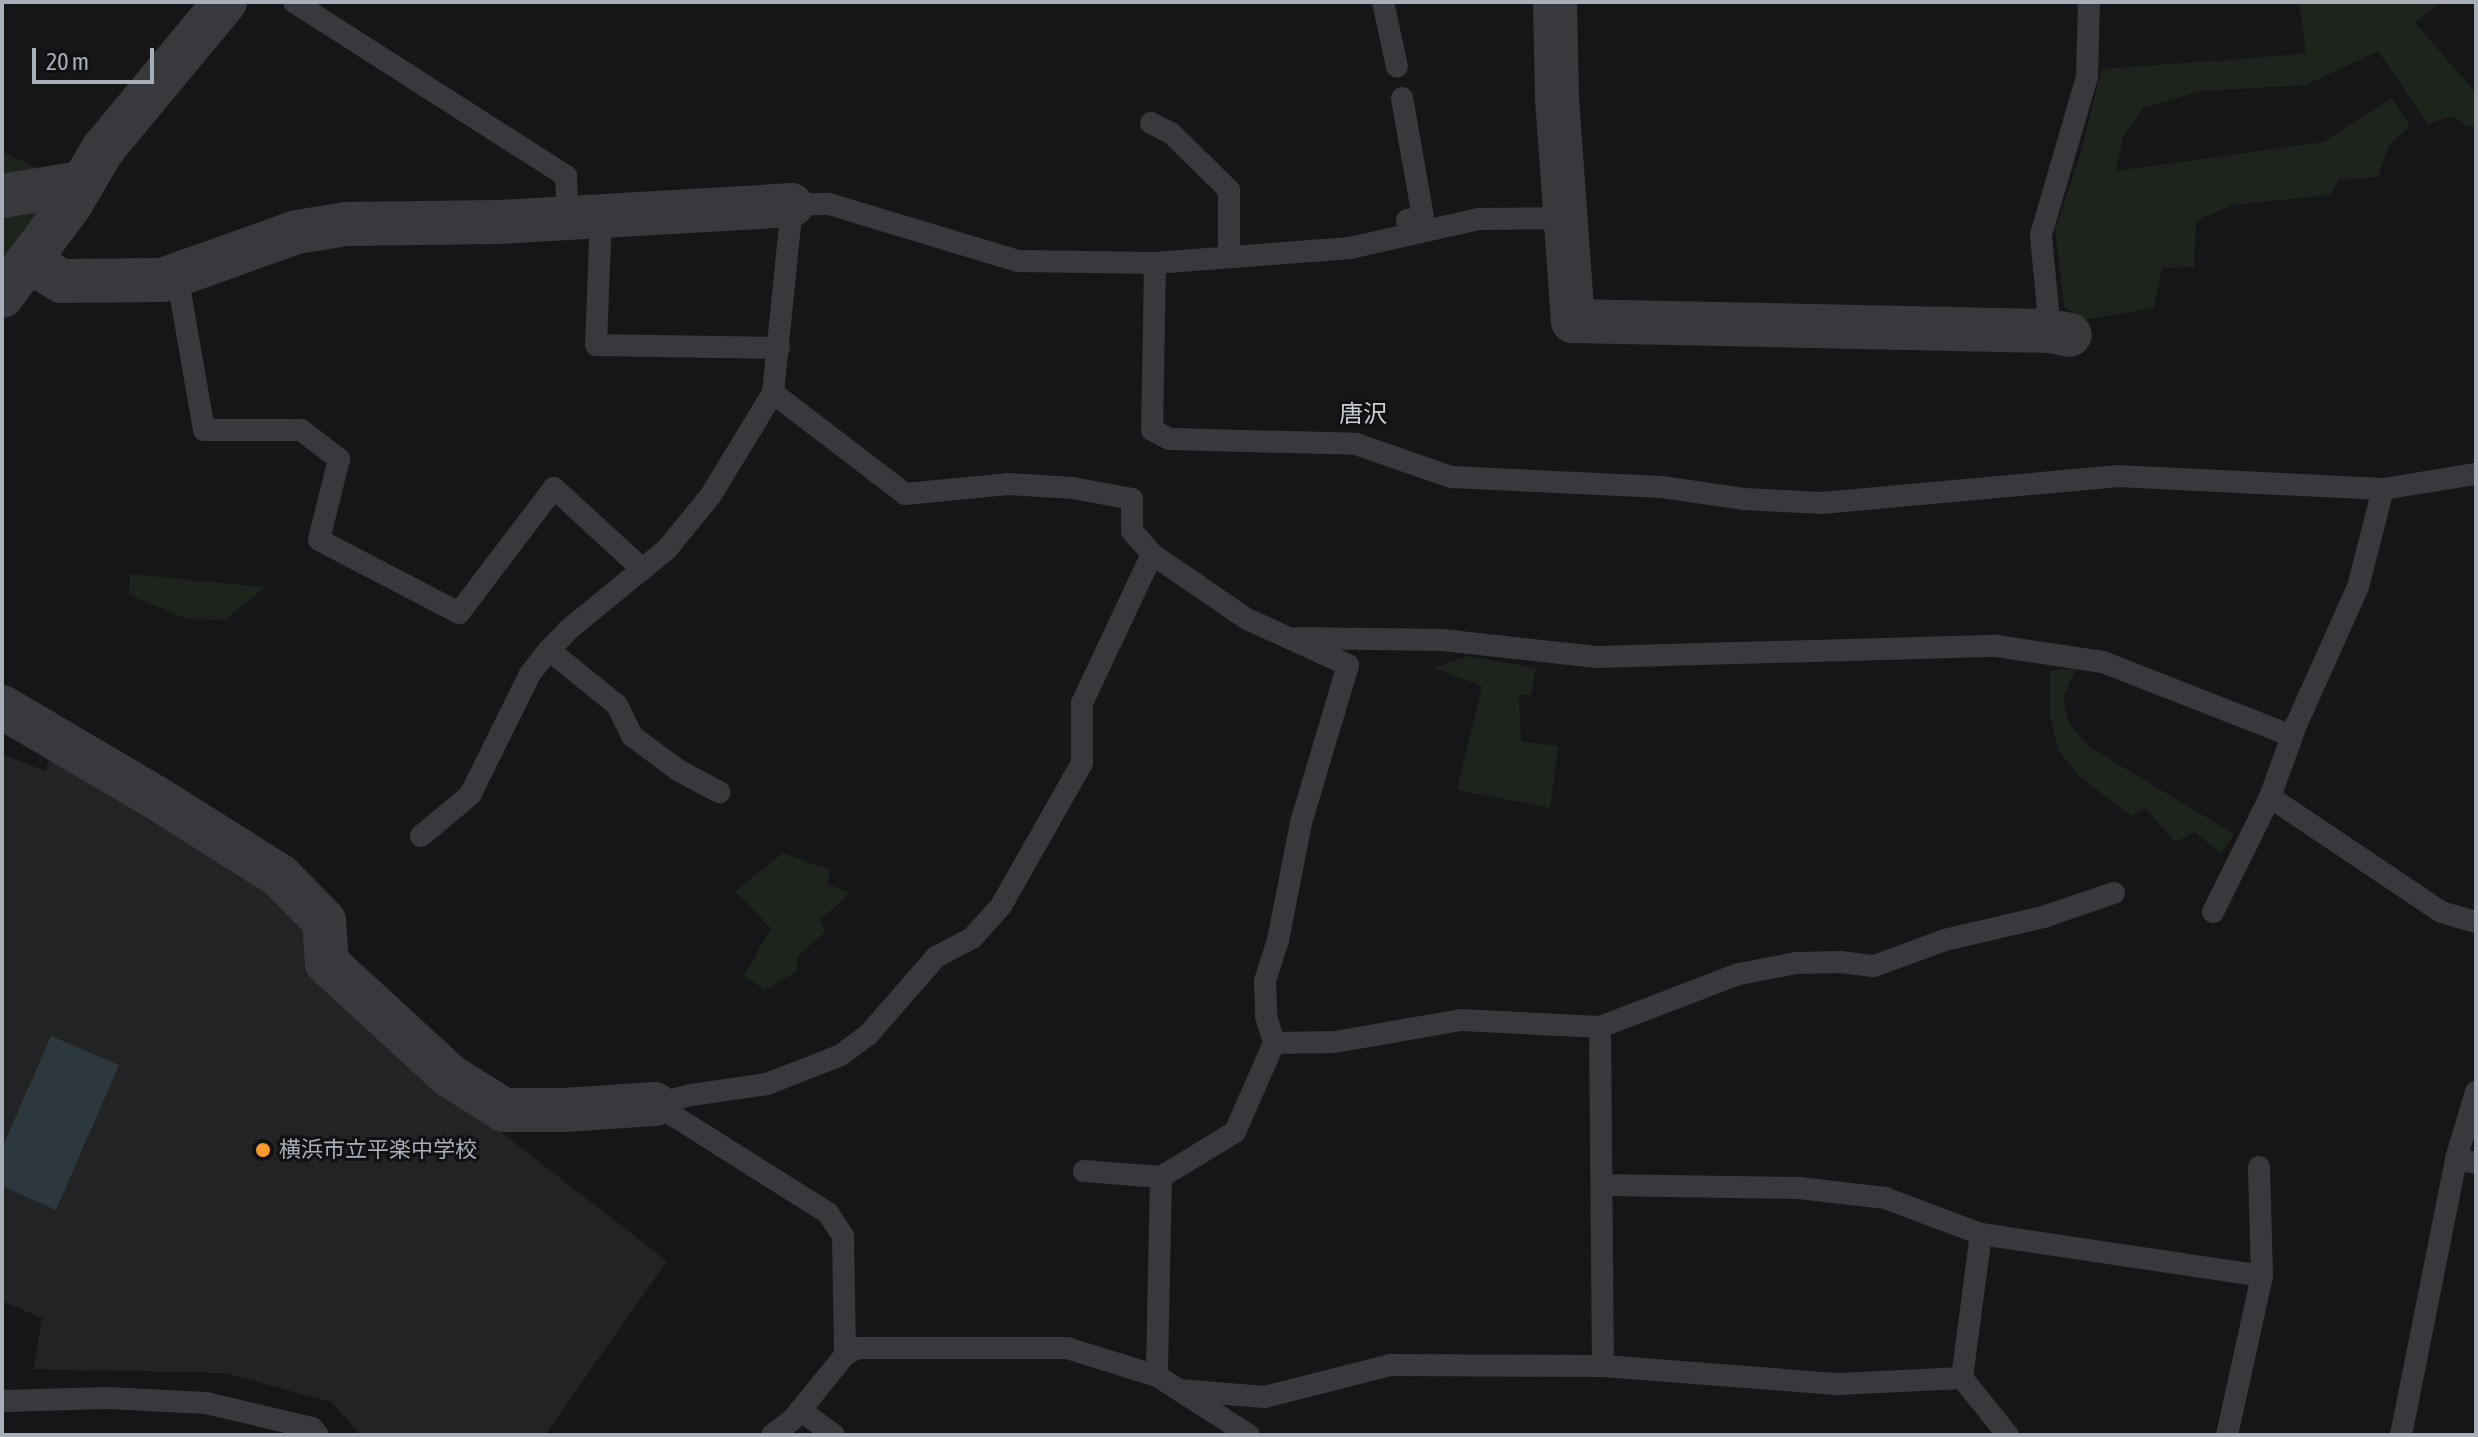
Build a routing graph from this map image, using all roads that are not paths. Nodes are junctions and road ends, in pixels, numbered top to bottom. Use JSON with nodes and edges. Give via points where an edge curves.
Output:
{"nodes":[{"id":1,"x":225,"y":2,"type":"edge"},
{"id":2,"x":294,"y":2,"type":"edge"},
{"id":3,"x":1383,"y":2,"type":"edge"},
{"id":4,"x":1555,"y":2,"type":"edge"},
{"id":5,"x":2089,"y":2,"type":"edge"},
{"id":6,"x":1397,"y":67,"type":"dead end"},
{"id":7,"x":1402,"y":98,"type":"dead end"},
{"id":8,"x":1151,"y":123,"type":"dead end"},
{"id":9,"x":82,"y":183,"type":"junction"},
{"id":10,"x":2,"y":196,"type":"edge"},
{"id":11,"x":792,"y":205,"type":"junction"},
{"id":12,"x":584,"y":216,"type":"junction"},
{"id":13,"x":1565,"y":218,"type":"junction"},
{"id":14,"x":1410,"y":234,"type":"junction"},
{"id":15,"x":1229,"y":257,"type":"junction"},
{"id":16,"x":31,"y":262,"type":"junction"},
{"id":17,"x":1155,"y":263,"type":"junction"},
{"id":18,"x":177,"y":275,"type":"junction"},
{"id":19,"x":2,"y":296,"type":"edge"},
{"id":20,"x":2060,"y":333,"type":"joint"},
{"id":21,"x":779,"y":348,"type":"junction"},
{"id":22,"x":773,"y":393,"type":"junction"},
{"id":23,"x":2476,"y":474,"type":"edge"},
{"id":24,"x":2383,"y":489,"type":"junction"},
{"id":25,"x":1152,"y":554,"type":"junction"},
{"id":26,"x":641,"y":568,"type":"junction"},
{"id":27,"x":1288,"y":638,"type":"junction"},
{"id":28,"x":549,"y":650,"type":"junction"},
{"id":29,"x":2,"y":707,"type":"edge"},
{"id":30,"x":2292,"y":736,"type":"junction"},
{"id":31,"x":719,"y":792,"type":"dead end"},
{"id":32,"x":2270,"y":797,"type":"junction"},
{"id":33,"x":421,"y":836,"type":"dead end"},
{"id":34,"x":2114,"y":893,"type":"dead end"},
{"id":35,"x":2213,"y":912,"type":"dead end"},
{"id":36,"x":2476,"y":922,"type":"edge"},
{"id":37,"x":1600,"y":1027,"type":"junction"},
{"id":38,"x":1274,"y":1043,"type":"junction"},
{"id":39,"x":2476,"y":1092,"type":"edge"},
{"id":40,"x":655,"y":1104,"type":"junction"},
{"id":41,"x":2466,"y":1161,"type":"edge"},
{"id":42,"x":2259,"y":1167,"type":"dead end"},
{"id":43,"x":1084,"y":1171,"type":"dead end"},
{"id":44,"x":1161,"y":1177,"type":"junction"},
{"id":45,"x":1602,"y":1185,"type":"junction"},
{"id":46,"x":1981,"y":1234,"type":"junction"},
{"id":47,"x":2262,"y":1276,"type":"junction"},
{"id":48,"x":845,"y":1355,"type":"junction"},
{"id":49,"x":1603,"y":1366,"type":"junction"},
{"id":50,"x":1157,"y":1376,"type":"junction"},
{"id":51,"x":1962,"y":1378,"type":"junction"},
{"id":52,"x":1179,"y":1390,"type":"junction"},
{"id":53,"x":2,"y":1401,"type":"edge"},
{"id":54,"x":800,"y":1410,"type":"junction"},
{"id":55,"x":318,"y":1435,"type":"edge"},
{"id":56,"x":772,"y":1435,"type":"edge"},
{"id":57,"x":834,"y":1435,"type":"edge"},
{"id":58,"x":1249,"y":1435,"type":"edge"},
{"id":59,"x":2008,"y":1435,"type":"edge"},
{"id":60,"x":2227,"y":1435,"type":"edge"},
{"id":61,"x":2401,"y":1435,"type":"edge"}],
"edges":[{"from":1,"to":9,"type":"street","via":[[103,149]]},
{"from":2,"to":12,"type":"lane","via":[[566,176]]},
{"from":3,"to":6,"type":"lane"},
{"from":4,"to":13,"type":"street"},
{"from":5,"to":20,"type":"lane","via":[[2087,77],[2041,235]]},
{"from":7,"to":14,"type":"lane","via":[[1423,217],[1407,220]]},
{"from":8,"to":15,"type":"lane","via":[[1171,133],[1229,190]]},
{"from":9,"to":10,"type":"street"},
{"from":9,"to":16,"type":"street"},
{"from":11,"to":12,"type":"street"},
{"from":11,"to":17,"type":"lane","via":[[829,204],[1018,261]]},
{"from":11,"to":21,"type":"lane"},
{"from":12,"to":18,"type":"street","via":[[346,224],[297,232]]},
{"from":12,"to":21,"type":"lane","via":[[596,345]]},
{"from":13,"to":14,"type":"lane","via":[[1479,219]]},
{"from":13,"to":20,"type":"street","via":[[1573,321]]},
{"from":14,"to":15,"type":"lane","via":[[1350,248]]},
{"from":15,"to":17,"type":"lane"},
{"from":16,"to":18,"type":"street","via":[[62,281],[162,280]]},
{"from":16,"to":19,"type":"street"},
{"from":17,"to":24,"type":"lane","via":[[1152,430],[1170,439],[1356,444],[1451,477],[1662,487],[1822,503],[2117,476]]},
{"from":18,"to":26,"type":"lane","via":[[204,430],[301,430],[339,459],[319,540],[459,613],[554,488]]},
{"from":21,"to":22,"type":"lane"},
{"from":22,"to":25,"type":"lane","via":[[905,494],[1008,484],[1132,499],[1132,531]]},
{"from":22,"to":26,"type":"lane","via":[[711,495],[667,549]]},
{"from":23,"to":24,"type":"lane"},
{"from":24,"to":30,"type":"lane","via":[[2358,587]]},
{"from":25,"to":27,"type":"lane","via":[[1247,619]]},
{"from":25,"to":40,"type":"lane","via":[[1082,703],[1082,763],[1001,906],[972,938],[936,957],[868,1035],[841,1055],[767,1084]]},
{"from":26,"to":28,"type":"lane"},
{"from":27,"to":30,"type":"lane","via":[[1442,640],[1596,657],[1997,646],[2103,662]]},
{"from":27,"to":38,"type":"lane","via":[[1348,665],[1301,823],[1265,981],[1266,1016]]},
{"from":28,"to":31,"type":"lane","via":[[617,705],[632,736]]},
{"from":28,"to":33,"type":"lane","via":[[530,674],[470,795]]},
{"from":29,"to":40,"type":"street","via":[[280,876],[324,921],[327,963],[450,1076],[504,1110]]},
{"from":30,"to":32,"type":"lane"},
{"from":32,"to":35,"type":"lane"},
{"from":32,"to":36,"type":"lane","via":[[2441,912]]},
{"from":34,"to":37,"type":"lane","via":[[2043,917],[1945,940],[1874,966],[1796,963],[1739,974]]},
{"from":37,"to":38,"type":"lane","via":[[1461,1020],[1335,1042]]},
{"from":37,"to":45,"type":"lane"},
{"from":38,"to":44,"type":"lane","via":[[1235,1132]]},
{"from":39,"to":41,"type":"lane"},
{"from":40,"to":48,"type":"lane","via":[[828,1213],[843,1236]]},
{"from":41,"to":61,"type":"lane"},
{"from":42,"to":47,"type":"lane"},
{"from":43,"to":44,"type":"lane"},
{"from":44,"to":50,"type":"lane"},
{"from":45,"to":46,"type":"lane","via":[[1799,1188],[1885,1198]]},
{"from":45,"to":49,"type":"lane"},
{"from":46,"to":47,"type":"lane"},
{"from":46,"to":51,"type":"lane"},
{"from":47,"to":60,"type":"lane"},
{"from":48,"to":50,"type":"lane","via":[[857,1348],[1067,1348]]},
{"from":48,"to":54,"type":"lane"},
{"from":49,"to":51,"type":"lane","via":[[1839,1384]]},
{"from":49,"to":52,"type":"lane","via":[[1391,1365],[1265,1397]]},
{"from":50,"to":52,"type":"lane"},
{"from":51,"to":59,"type":"lane"},
{"from":52,"to":58,"type":"lane"},
{"from":53,"to":55,"type":"lane","via":[[108,1398],[206,1403],[312,1428]]},
{"from":54,"to":56,"type":"lane"},
{"from":54,"to":57,"type":"lane"}]}
